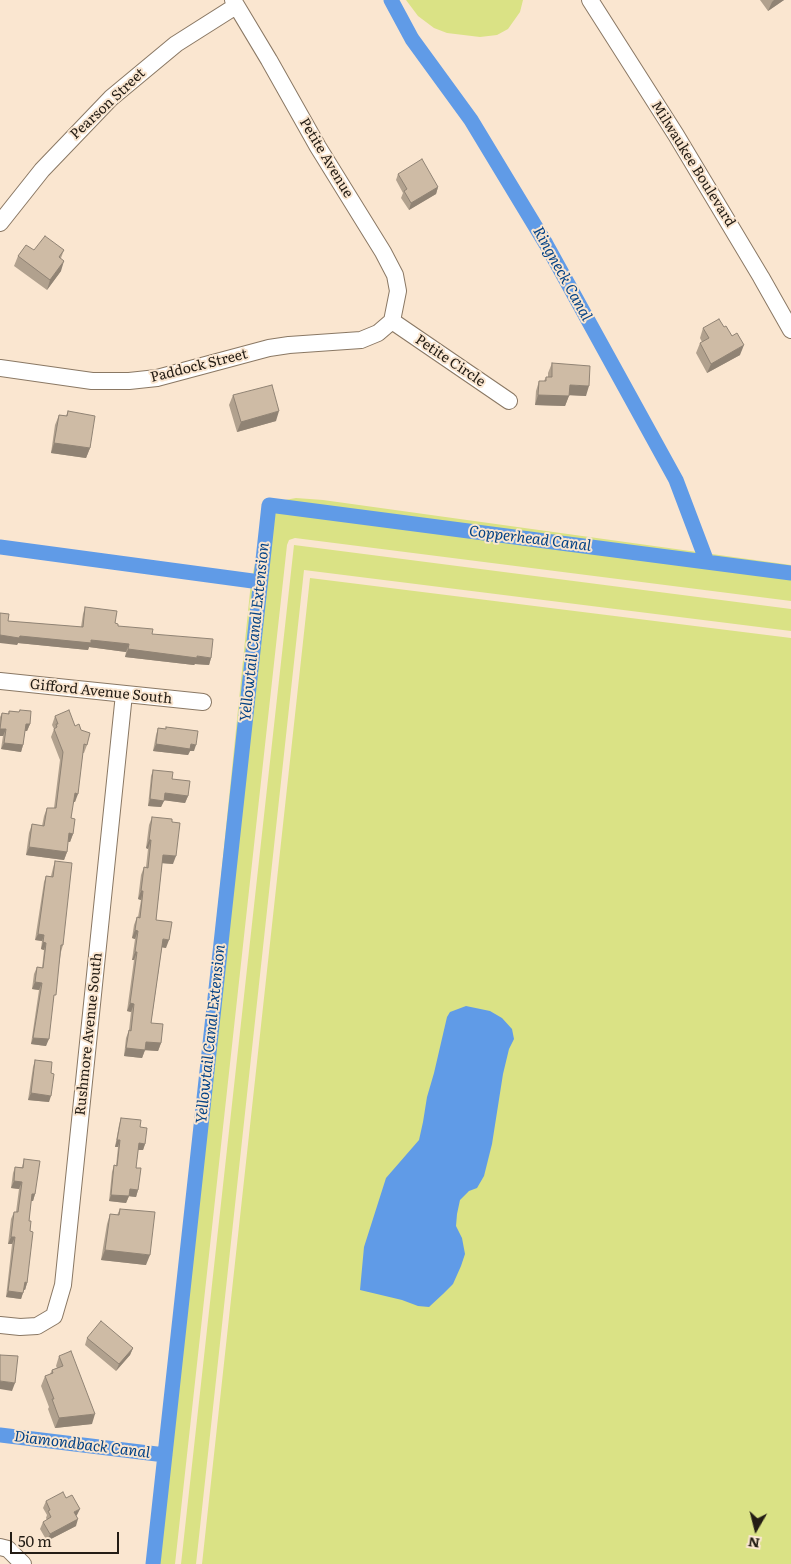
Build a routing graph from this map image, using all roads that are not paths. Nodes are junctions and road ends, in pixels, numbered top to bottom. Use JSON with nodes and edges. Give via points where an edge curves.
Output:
{"nodes":[{"id":1,"x":590,"y":0,"type":"edge"},
{"id":2,"x":235,"y":3,"type":"edge"},
{"id":3,"x":0,"y":223,"type":"edge"},
{"id":4,"x":392,"y":321,"type":"junction"},
{"id":5,"x":791,"y":330,"type":"edge"},
{"id":6,"x":0,"y":368,"type":"edge"},
{"id":7,"x":509,"y":401,"type":"dead end"},
{"id":8,"x":0,"y":681,"type":"edge"},
{"id":9,"x":124,"y":694,"type":"junction"},
{"id":10,"x":202,"y":702,"type":"dead end"},
{"id":11,"x":0,"y":1325,"type":"edge"},
{"id":12,"x":0,"y":1547,"type":"edge"},
{"id":13,"x":23,"y":1564,"type":"edge"}],
"edges":[{"from":1,"to":5,"type":"street","name":"Milwaukee Boulevard","via":[[676,135]]},
{"from":2,"to":3,"type":"street","name":"Pearson Street","via":[[176,44],[111,98],[42,170]]},
{"from":2,"to":4,"type":"street","name":"Petite Avenue","via":[[395,276],[398,291]]},
{"from":4,"to":6,"type":"street","name":"Paddock Street","via":[[378,333],[361,340],[269,348],[156,378],[92,381]]},
{"from":4,"to":7,"type":"street","name":"Petite Circle"},
{"from":8,"to":9,"type":"street","name":"Gifford Avenue South"},
{"from":9,"to":10,"type":"street","name":"Gifford Avenue South"},
{"from":9,"to":11,"type":"street","name":"Rushmore Avenue South","via":[[63,1285],[54,1316],[38,1326]]},
{"from":12,"to":13,"type":"street","via":[[8,1549]]}]}
